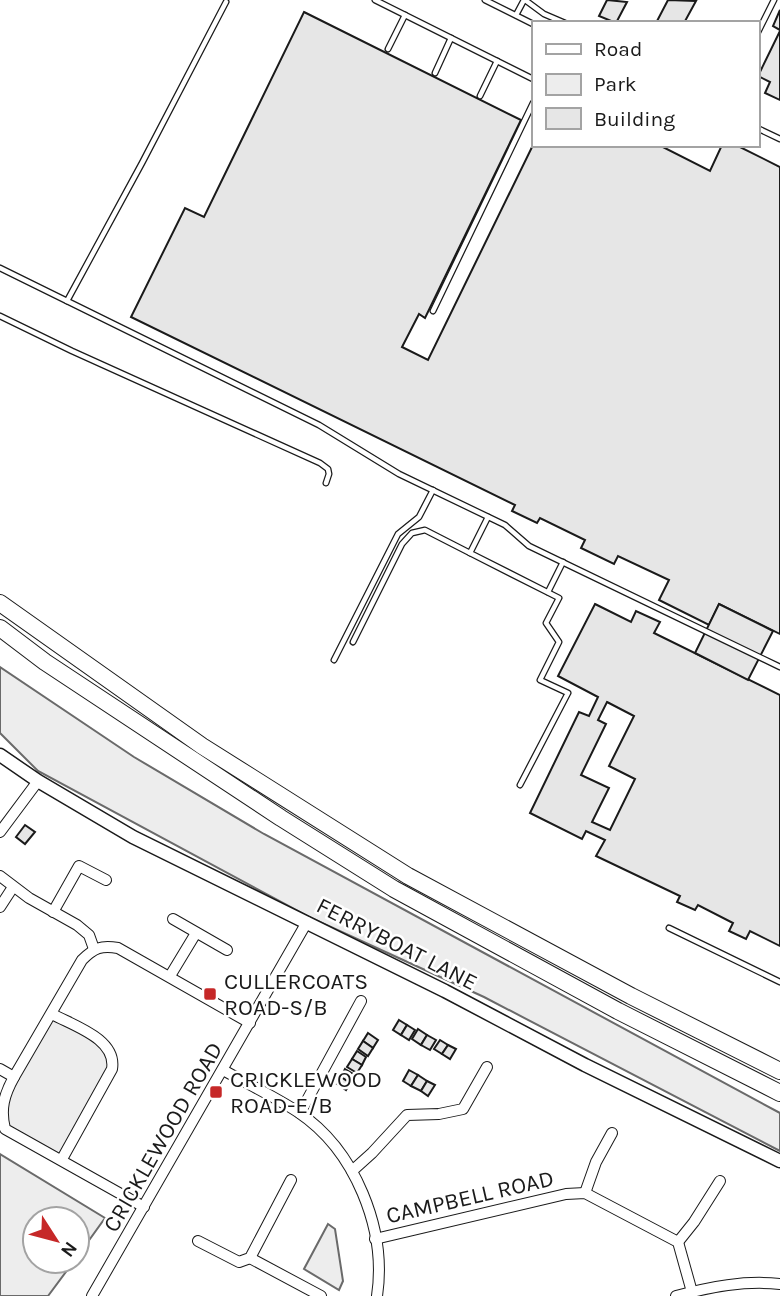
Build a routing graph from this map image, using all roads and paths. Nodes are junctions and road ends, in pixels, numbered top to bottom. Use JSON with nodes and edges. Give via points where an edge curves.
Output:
{"nodes":[{"id":1,"x":375,"y":0,"type":"edge"},
{"id":2,"x":485,"y":0,"type":"edge"},
{"id":3,"x":524,"y":0,"type":"edge"},
{"id":4,"x":538,"y":0,"type":"edge"},
{"id":5,"x":772,"y":1,"type":"edge"},
{"id":6,"x":226,"y":2,"type":"dead end"},
{"id":7,"x":534,"y":7,"type":"junction"},
{"id":8,"x":405,"y":15,"type":"junction"},
{"id":9,"x":516,"y":15,"type":"junction"},
{"id":10,"x":560,"y":21,"type":"edge"},
{"id":11,"x":532,"y":23,"type":"edge"},
{"id":12,"x":759,"y":30,"type":"edge"},
{"id":13,"x":451,"y":37,"type":"junction"},
{"id":14,"x":388,"y":49,"type":"dead end"},
{"id":15,"x":497,"y":61,"type":"junction"},
{"id":16,"x":435,"y":73,"type":"dead end"},
{"id":17,"x":532,"y":78,"type":"edge"},
{"id":18,"x":480,"y":96,"type":"dead end"},
{"id":19,"x":532,"y":105,"type":"edge"},
{"id":20,"x":759,"y":129,"type":"edge"},
{"id":21,"x":780,"y":139,"type":"edge"},
{"id":22,"x":0,"y":268,"type":"edge"},
{"id":23,"x":67,"y":301,"type":"junction"},
{"id":24,"x":433,"y":311,"type":"dead end"},
{"id":25,"x":0,"y":316,"type":"edge"},
{"id":26,"x":326,"y":483,"type":"dead end"},
{"id":27,"x":433,"y":489,"type":"junction"},
{"id":28,"x":488,"y":517,"type":"junction"},
{"id":29,"x":470,"y":553,"type":"junction"},
{"id":30,"x":563,"y":562,"type":"junction"},
{"id":31,"x":548,"y":592,"type":"junction"},
{"id":32,"x":0,"y":603,"type":"edge"},
{"id":33,"x":0,"y":628,"type":"edge"},
{"id":34,"x":353,"y":642,"type":"dead end"},
{"id":35,"x":334,"y":660,"type":"dead end"},
{"id":36,"x":780,"y":667,"type":"edge"},
{"id":37,"x":0,"y":754,"type":"edge"},
{"id":38,"x":37,"y":781,"type":"junction"},
{"id":39,"x":520,"y":785,"type":"dead end"},
{"id":40,"x":0,"y":832,"type":"edge"},
{"id":41,"x":0,"y":876,"type":"edge"},
{"id":42,"x":106,"y":880,"type":"dead end"},
{"id":43,"x":13,"y":887,"type":"junction"},
{"id":44,"x":0,"y":907,"type":"edge"},
{"id":45,"x":53,"y":912,"type":"junction"},
{"id":46,"x":173,"y":919,"type":"dead end"},
{"id":47,"x":307,"y":922,"type":"junction"},
{"id":48,"x":669,"y":928,"type":"dead end"},
{"id":49,"x":196,"y":933,"type":"junction"},
{"id":50,"x":94,"y":949,"type":"junction"},
{"id":51,"x":227,"y":950,"type":"dead end"},
{"id":52,"x":170,"y":976,"type":"junction"},
{"id":53,"x":780,"y":982,"type":"edge"},
{"id":54,"x":361,"y":1001,"type":"dead end"},
{"id":55,"x":52,"y":1014,"type":"junction"},
{"id":56,"x":250,"y":1023,"type":"junction"},
{"id":57,"x":487,"y":1066,"type":"dead end"},
{"id":58,"x":0,"y":1069,"type":"edge"},
{"id":59,"x":223,"y":1070,"type":"junction"},
{"id":60,"x":780,"y":1071,"type":"edge"},
{"id":61,"x":14,"y":1077,"type":"junction"},
{"id":62,"x":780,"y":1093,"type":"edge"},
{"id":63,"x":300,"y":1113,"type":"junction"},
{"id":64,"x":612,"y":1133,"type":"dead end"},
{"id":65,"x":62,"y":1160,"type":"junction"},
{"id":66,"x":780,"y":1161,"type":"edge"},
{"id":67,"x":352,"y":1171,"type":"junction"},
{"id":68,"x":290,"y":1180,"type":"dead end"},
{"id":69,"x":720,"y":1181,"type":"dead end"},
{"id":70,"x":585,"y":1193,"type":"junction"},
{"id":71,"x":144,"y":1207,"type":"junction"},
{"id":72,"x":375,"y":1240,"type":"junction"},
{"id":73,"x":198,"y":1241,"type":"dead end"},
{"id":74,"x":678,"y":1242,"type":"junction"},
{"id":75,"x":250,"y":1258,"type":"junction"},
{"id":76,"x":780,"y":1284,"type":"edge"},
{"id":77,"x":692,"y":1292,"type":"junction"},
{"id":78,"x":92,"y":1296,"type":"edge"},
{"id":79,"x":321,"y":1296,"type":"edge"},
{"id":80,"x":377,"y":1296,"type":"edge"},
{"id":81,"x":676,"y":1296,"type":"edge"}],
"edges":[{"from":1,"to":8,"type":"lane"},
{"from":2,"to":9,"type":"lane"},
{"from":3,"to":7,"type":"lane"},
{"from":3,"to":9,"type":"lane"},
{"from":4,"to":7,"type":"lane"},
{"from":5,"to":12,"type":"lane"},
{"from":6,"to":23,"type":"lane"},
{"from":7,"to":10,"type":"lane"},
{"from":8,"to":13,"type":"lane"},
{"from":8,"to":14,"type":"lane"},
{"from":9,"to":11,"type":"lane"},
{"from":13,"to":15,"type":"lane"},
{"from":13,"to":16,"type":"lane"},
{"from":15,"to":17,"type":"lane"},
{"from":15,"to":18,"type":"lane"},
{"from":19,"to":24,"type":"lane"},
{"from":20,"to":21,"type":"lane"},
{"from":22,"to":23,"type":"lane"},
{"from":23,"to":27,"type":"lane","via":[[319,425],[378,463]]},
{"from":25,"to":26,"type":"lane","via":[[320,463],[328,469]]},
{"from":27,"to":28,"type":"lane"},
{"from":27,"to":35,"type":"lane","via":[[419,517],[398,534]]},
{"from":28,"to":29,"type":"lane"},
{"from":28,"to":30,"type":"lane","via":[[529,546]]},
{"from":29,"to":31,"type":"lane"},
{"from":29,"to":34,"type":"lane","via":[[425,530],[412,533],[402,544]]},
{"from":30,"to":31,"type":"lane"},
{"from":30,"to":36,"type":"lane"},
{"from":31,"to":39,"type":"lane","via":[[559,598],[546,623],[559,642],[540,680],[568,693]]},
{"from":32,"to":60,"type":"highway","via":[[202,746],[408,876]]},
{"from":33,"to":62,"type":"highway","via":[[56,670],[394,889]]},
{"from":37,"to":38,"type":"street","name":"FERRYBOAT LANE"},
{"from":38,"to":40,"type":"street"},
{"from":38,"to":47,"type":"street","name":"FERRYBOAT LANE","via":[[133,837]]},
{"from":41,"to":43,"type":"street"},
{"from":42,"to":45,"type":"street","via":[[79,866]]},
{"from":43,"to":44,"type":"street"},
{"from":43,"to":45,"type":"street"},
{"from":45,"to":50,"type":"street","via":[[89,935]]},
{"from":46,"to":49,"type":"street"},
{"from":47,"to":56,"type":"street","name":"CRICKLEWOOD ROAD"},
{"from":47,"to":66,"type":"street","name":"FERRYBOAT LANE"},
{"from":48,"to":53,"type":"lane"},
{"from":49,"to":51,"type":"street"},
{"from":49,"to":52,"type":"street"},
{"from":50,"to":52,"type":"street","via":[[118,948]]},
{"from":50,"to":55,"type":"street","via":[[82,960]]},
{"from":52,"to":56,"type":"street"},
{"from":54,"to":63,"type":"street"},
{"from":55,"to":61,"type":"street"},
{"from":55,"to":65,"type":"street","via":[[104,1043],[114,1060]]},
{"from":56,"to":59,"type":"street","name":"CRICKLEWOOD ROAD"},
{"from":57,"to":67,"type":"street","via":[[463,1110],[407,1115]]},
{"from":58,"to":61,"type":"street"},
{"from":59,"to":63,"type":"street"},
{"from":59,"to":71,"type":"street","name":"CRICKLEWOOD ROAD"},
{"from":61,"to":65,"type":"street","via":[[0,1110],[5,1129]]},
{"from":63,"to":67,"type":"street"},
{"from":64,"to":70,"type":"street"},
{"from":65,"to":71,"type":"street"},
{"from":67,"to":72,"type":"street","via":[[369,1210]]},
{"from":68,"to":75,"type":"street"},
{"from":69,"to":74,"type":"street"},
{"from":70,"to":72,"type":"street","name":"CAMPBELL ROAD"},
{"from":70,"to":74,"type":"street","name":"CAMPBELL ROAD"},
{"from":71,"to":78,"type":"street","name":"CRICKLEWOOD ROAD"},
{"from":72,"to":80,"type":"street"},
{"from":73,"to":75,"type":"street","via":[[239,1262]]},
{"from":74,"to":77,"type":"street"},
{"from":75,"to":79,"type":"street"},
{"from":76,"to":77,"type":"street","via":[[747,1283]]},
{"from":77,"to":81,"type":"street"}]}
